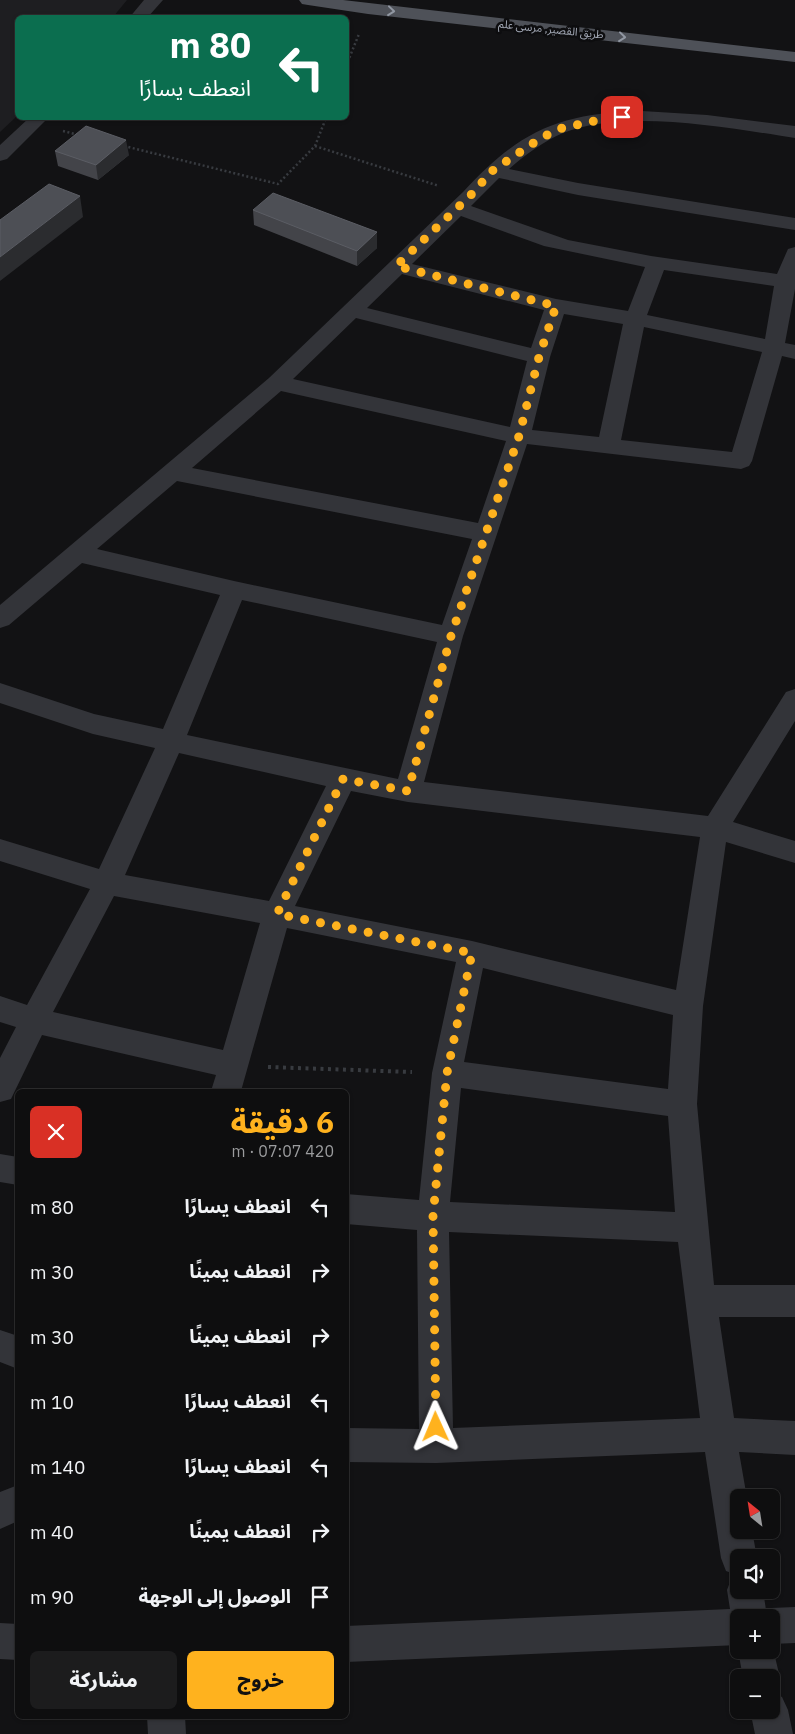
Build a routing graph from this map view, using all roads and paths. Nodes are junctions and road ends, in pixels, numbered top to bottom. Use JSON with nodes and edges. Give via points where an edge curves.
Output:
{"nodes":[{"id":1,"x":154,"y":0,"type":"edge"},
{"id":2,"x":308,"y":0,"type":"edge"},
{"id":3,"x":436,"y":0,"type":"edge"},
{"id":4,"x":368,"y":9,"type":"junction"},
{"id":5,"x":140,"y":15,"type":"edge"},
{"id":6,"x":610,"y":19,"type":"dead end"},
{"id":7,"x":795,"y":57,"type":"edge"},
{"id":8,"x":349,"y":58,"type":"edge"},
{"id":9,"x":325,"y":120,"type":"edge"},
{"id":10,"x":36,"y":121,"type":"edge"},
{"id":11,"x":795,"y":132,"type":"edge"},
{"id":12,"x":80,"y":135,"type":"edge"},
{"id":13,"x":118,"y":144,"type":"edge"},
{"id":14,"x":316,"y":146,"type":"junction"},
{"id":15,"x":0,"y":155,"type":"edge"},
{"id":16,"x":492,"y":171,"type":"junction"},
{"id":17,"x":464,"y":202,"type":"junction"},
{"id":18,"x":795,"y":224,"type":"edge"},
{"id":19,"x":795,"y":253,"type":"edge"},
{"id":20,"x":657,"y":263,"type":"junction"},
{"id":21,"x":396,"y":266,"type":"junction"},
{"id":22,"x":790,"y":283,"type":"edge"},
{"id":23,"x":556,"y":306,"type":"junction"},
{"id":24,"x":352,"y":311,"type":"junction"},
{"id":25,"x":635,"y":319,"type":"junction"},
{"id":26,"x":784,"y":350,"type":"edge"},
{"id":27,"x":539,"y":357,"type":"junction"},
{"id":28,"x":277,"y":384,"type":"junction"},
{"id":29,"x":519,"y":436,"type":"junction"},
{"id":30,"x":608,"y":446,"type":"junction"},
{"id":31,"x":171,"y":472,"type":"junction"},
{"id":32,"x":486,"y":532,"type":"junction"},
{"id":33,"x":76,"y":553,"type":"junction"},
{"id":34,"x":234,"y":590,"type":"junction"},
{"id":35,"x":0,"y":619,"type":"edge"},
{"id":36,"x":451,"y":636,"type":"junction"},
{"id":37,"x":0,"y":693,"type":"edge"},
{"id":38,"x":795,"y":699,"type":"edge"},
{"id":39,"x":171,"y":742,"type":"junction"},
{"id":40,"x":343,"y":779,"type":"junction"},
{"id":41,"x":408,"y":791,"type":"junction"},
{"id":42,"x":715,"y":828,"type":"junction"},
{"id":43,"x":0,"y":850,"type":"edge"},
{"id":44,"x":795,"y":852,"type":"edge"},
{"id":45,"x":107,"y":883,"type":"junction"},
{"id":46,"x":277,"y":914,"type":"junction"},
{"id":47,"x":472,"y":953,"type":"junction"},
{"id":48,"x":688,"y":1006,"type":"junction"},
{"id":49,"x":0,"y":1009,"type":"edge"},
{"id":50,"x":34,"y":1020,"type":"junction"},
{"id":51,"x":447,"y":1073,"type":"junction"},
{"id":52,"x":230,"y":1079,"type":"edge"},
{"id":53,"x":0,"y":1089,"type":"edge"},
{"id":54,"x":682,"y":1104,"type":"junction"},
{"id":55,"x":0,"y":1168,"type":"edge"},
{"id":56,"x":15,"y":1170,"type":"edge"},
{"id":57,"x":349,"y":1209,"type":"edge"},
{"id":58,"x":433,"y":1216,"type":"junction"},
{"id":59,"x":692,"y":1228,"type":"junction"},
{"id":60,"x":700,"y":1301,"type":"junction"},
{"id":61,"x":795,"y":1301,"type":"edge"},
{"id":62,"x":0,"y":1346,"type":"edge"},
{"id":63,"x":15,"y":1352,"type":"edge"},
{"id":64,"x":719,"y":1434,"type":"junction"},
{"id":65,"x":795,"y":1438,"type":"edge"},
{"id":66,"x":349,"y":1445,"type":"edge"},
{"id":67,"x":436,"y":1446,"type":"junction"},
{"id":68,"x":15,"y":1504,"type":"edge"},
{"id":69,"x":0,"y":1511,"type":"edge"},
{"id":70,"x":738,"y":1549,"type":"edge"},
{"id":71,"x":795,"y":1625,"type":"edge"},
{"id":72,"x":780,"y":1626,"type":"edge"},
{"id":73,"x":730,"y":1627,"type":"edge"},
{"id":74,"x":0,"y":1641,"type":"edge"},
{"id":75,"x":15,"y":1642,"type":"edge"},
{"id":76,"x":349,"y":1644,"type":"edge"},
{"id":77,"x":166,"y":1719,"type":"edge"},
{"id":78,"x":771,"y":1719,"type":"edge"},
{"id":79,"x":167,"y":1734,"type":"edge"},
{"id":80,"x":774,"y":1734,"type":"edge"}],
"edges":[{"from":1,"to":5,"type":"street"},
{"from":2,"to":4,"type":"main road","name":"طريق القصير, مرسى علم"},
{"from":3,"to":6,"type":"main road","name":"طريق القصير, مرسى علم"},
{"from":4,"to":7,"type":"main road","name":"طريق القصير, مرسى علم","one_way":true},
{"from":4,"to":8,"type":"path"},
{"from":9,"to":14,"type":"path"},
{"from":10,"to":12,"type":"path"},
{"from":10,"to":15,"type":"street"},
{"from":11,"to":16,"type":"street","via":[[710,120],[608,118],[558,129]]},
{"from":13,"to":14,"type":"path","via":[[278,184]]},
{"from":14,"to":17,"type":"path"},
{"from":16,"to":17,"type":"street"},
{"from":16,"to":18,"type":"street","via":[[578,189]]},
{"from":17,"to":20,"type":"street","via":[[516,230],[564,245]]},
{"from":17,"to":21,"type":"street"},
{"from":19,"to":22,"type":"street"},
{"from":20,"to":22,"type":"street"},
{"from":20,"to":25,"type":"street"},
{"from":21,"to":23,"type":"street"},
{"from":21,"to":24,"type":"street"},
{"from":22,"to":26,"type":"street"},
{"from":23,"to":25,"type":"street"},
{"from":23,"to":27,"type":"street"},
{"from":24,"to":27,"type":"street"},
{"from":24,"to":28,"type":"street"},
{"from":25,"to":26,"type":"street"},
{"from":25,"to":30,"type":"street"},
{"from":26,"to":30,"type":"street","via":[[741,461]]},
{"from":27,"to":29,"type":"street"},
{"from":28,"to":29,"type":"street"},
{"from":28,"to":31,"type":"street"},
{"from":29,"to":30,"type":"street"},
{"from":29,"to":32,"type":"street"},
{"from":31,"to":32,"type":"street"},
{"from":31,"to":33,"type":"street"},
{"from":32,"to":36,"type":"street"},
{"from":33,"to":34,"type":"street"},
{"from":33,"to":35,"type":"street"},
{"from":34,"to":36,"type":"street"},
{"from":34,"to":39,"type":"street"},
{"from":36,"to":41,"type":"street"},
{"from":37,"to":39,"type":"street","via":[[93,724]]},
{"from":38,"to":42,"type":"street"},
{"from":39,"to":40,"type":"street"},
{"from":39,"to":45,"type":"street"},
{"from":40,"to":41,"type":"street"},
{"from":40,"to":46,"type":"street"},
{"from":41,"to":42,"type":"street"},
{"from":42,"to":44,"type":"street"},
{"from":42,"to":48,"type":"street"},
{"from":43,"to":45,"type":"street"},
{"from":45,"to":46,"type":"street"},
{"from":45,"to":50,"type":"street"},
{"from":46,"to":47,"type":"street"},
{"from":46,"to":52,"type":"street"},
{"from":47,"to":48,"type":"street"},
{"from":47,"to":51,"type":"street"},
{"from":48,"to":54,"type":"street"},
{"from":49,"to":50,"type":"street"},
{"from":50,"to":52,"type":"street"},
{"from":50,"to":53,"type":"street"},
{"from":51,"to":52,"type":"path"},
{"from":51,"to":54,"type":"street"},
{"from":51,"to":58,"type":"street"},
{"from":54,"to":59,"type":"street"},
{"from":55,"to":56,"type":"street"},
{"from":57,"to":58,"type":"street"},
{"from":58,"to":59,"type":"street"},
{"from":58,"to":67,"type":"street"},
{"from":59,"to":60,"type":"street"},
{"from":60,"to":61,"type":"street"},
{"from":60,"to":64,"type":"street"},
{"from":62,"to":63,"type":"street"},
{"from":64,"to":65,"type":"street"},
{"from":64,"to":67,"type":"street"},
{"from":64,"to":70,"type":"street"},
{"from":66,"to":67,"type":"street"},
{"from":68,"to":69,"type":"street"},
{"from":71,"to":72,"type":"street"},
{"from":73,"to":76,"type":"street"},
{"from":74,"to":75,"type":"street"},
{"from":77,"to":79,"type":"street"},
{"from":78,"to":80,"type":"street"}]}
